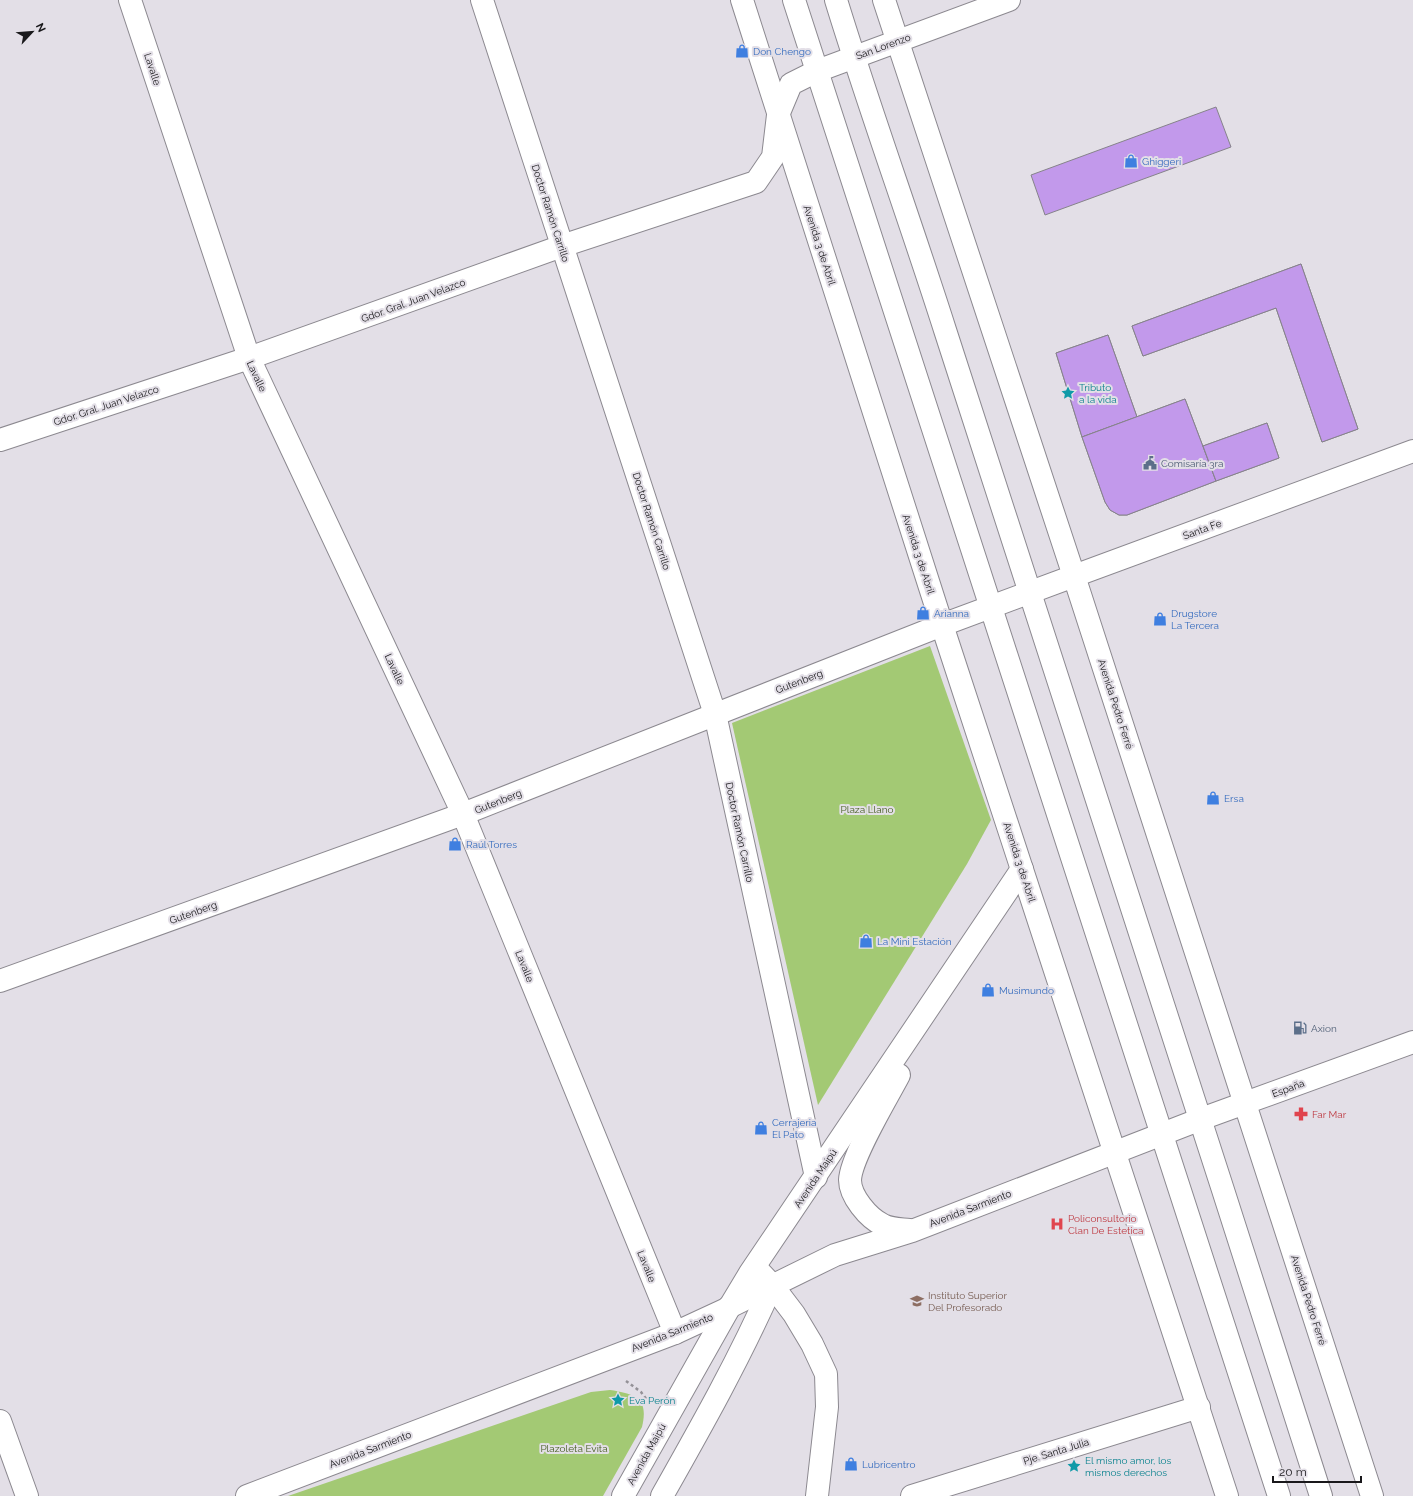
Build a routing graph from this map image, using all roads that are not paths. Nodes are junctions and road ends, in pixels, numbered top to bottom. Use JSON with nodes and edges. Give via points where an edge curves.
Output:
{"nodes":[{"id":1,"x":130,"y":0,"type":"edge"},
{"id":2,"x":482,"y":0,"type":"edge"},
{"id":3,"x":742,"y":0,"type":"edge"},
{"id":4,"x":794,"y":0,"type":"edge"},
{"id":5,"x":836,"y":0,"type":"edge"},
{"id":6,"x":884,"y":0,"type":"edge"},
{"id":7,"x":1008,"y":0,"type":"edge"},
{"id":8,"x":897,"y":40,"type":"junction"},
{"id":9,"x":854,"y":57,"type":"junction"},
{"id":10,"x":817,"y":71,"type":"junction"},
{"id":11,"x":778,"y":115,"type":"junction"},
{"id":12,"x":562,"y":246,"type":"junction"},
{"id":13,"x":249,"y":358,"type":"junction"},
{"id":14,"x":0,"y":440,"type":"edge"},
{"id":15,"x":1413,"y":451,"type":"edge"},
{"id":16,"x":1074,"y":576,"type":"junction"},
{"id":17,"x":1029,"y":593,"type":"junction"},
{"id":18,"x":991,"y":608,"type":"junction"},
{"id":19,"x":942,"y":625,"type":"junction"},
{"id":20,"x":715,"y":714,"type":"junction"},
{"id":21,"x":463,"y":814,"type":"junction"},
{"id":22,"x":1022,"y":870,"type":"junction"},
{"id":23,"x":951,"y":976,"type":"junction"},
{"id":24,"x":0,"y":982,"type":"edge"},
{"id":25,"x":1413,"y":1042,"type":"edge"},
{"id":26,"x":1246,"y":1103,"type":"junction"},
{"id":27,"x":1201,"y":1119,"type":"junction"},
{"id":28,"x":1162,"y":1133,"type":"junction"},
{"id":29,"x":1116,"y":1152,"type":"junction"},
{"id":30,"x":816,"y":1177,"type":"junction"},
{"id":31,"x":912,"y":1231,"type":"junction"},
{"id":32,"x":755,"y":1267,"type":"junction"},
{"id":33,"x":772,"y":1285,"type":"junction"},
{"id":34,"x":729,"y":1308,"type":"junction"},
{"id":35,"x":675,"y":1333,"type":"junction"},
{"id":36,"x":1199,"y":1407,"type":"junction"},
{"id":37,"x":0,"y":1421,"type":"edge"},
{"id":38,"x":953,"y":1490,"type":"edge"},
{"id":39,"x":27,"y":1496,"type":"edge"},
{"id":40,"x":247,"y":1496,"type":"edge"},
{"id":41,"x":623,"y":1496,"type":"edge"},
{"id":42,"x":662,"y":1496,"type":"edge"},
{"id":43,"x":817,"y":1496,"type":"edge"},
{"id":44,"x":912,"y":1496,"type":"edge"},
{"id":45,"x":1227,"y":1496,"type":"edge"},
{"id":46,"x":1279,"y":1496,"type":"edge"},
{"id":47,"x":1321,"y":1496,"type":"edge"},
{"id":48,"x":1372,"y":1496,"type":"edge"}],
"edges":[{"from":1,"to":13,"type":"main road","name":"Lavalle"},
{"from":2,"to":12,"type":"main road","name":"Doctor Ramón Carrillo"},
{"from":3,"to":11,"type":"main road","name":"Avenida 3 de Abril"},
{"from":4,"to":10,"type":"main road"},
{"from":5,"to":9,"type":"main road"},
{"from":6,"to":8,"type":"main road"},
{"from":7,"to":8,"type":"main road","name":"San Lorenzo"},
{"from":8,"to":9,"type":"main road","name":"San Lorenzo"},
{"from":8,"to":16,"type":"main road"},
{"from":9,"to":10,"type":"main road","name":"San Lorenzo"},
{"from":9,"to":17,"type":"main road","via":[[944,326]]},
{"from":10,"to":11,"type":"main road","name":"San Lorenzo","via":[[791,84]]},
{"from":10,"to":18,"type":"main road"},
{"from":11,"to":12,"type":"main road","name":"Gdor. Gral. Juan Velazco","via":[[773,157],[756,182]]},
{"from":11,"to":19,"type":"main road","name":"Avenida 3 de Abril"},
{"from":12,"to":13,"type":"main road","name":"Gdor. Gral. Juan Velazco"},
{"from":12,"to":20,"type":"main road","name":"Doctor Ramón Carrillo"},
{"from":13,"to":14,"type":"main road","name":"Gdor. Gral. Juan Velazco"},
{"from":13,"to":21,"type":"main road","name":"Lavalle"},
{"from":15,"to":16,"type":"main road","name":"Santa Fe"},
{"from":16,"to":17,"type":"main road","name":"Santa Fe"},
{"from":16,"to":26,"type":"main road","name":"Avenida Pedro Ferré"},
{"from":17,"to":18,"type":"main road","name":"Santa Fe"},
{"from":17,"to":27,"type":"main road"},
{"from":18,"to":19,"type":"main road","name":"Gutenberg"},
{"from":18,"to":28,"type":"main road"},
{"from":19,"to":20,"type":"main road","name":"Gutenberg"},
{"from":19,"to":22,"type":"main road","name":"Avenida 3 de Abril"},
{"from":20,"to":21,"type":"main road","name":"Gutenberg"},
{"from":20,"to":30,"type":"main road","name":"Doctor Ramón Carrillo"},
{"from":21,"to":24,"type":"main road","name":"Gutenberg"},
{"from":21,"to":35,"type":"main road","name":"Lavalle"},
{"from":22,"to":23,"type":"main road","name":"Avenida Maipú"},
{"from":22,"to":29,"type":"main road","name":"Avenida 3 de Abril"},
{"from":23,"to":30,"type":"main road","name":"Avenida Maipú"},
{"from":23,"to":31,"type":"main road","via":[[854,1162],[850,1180],[852,1190],[871,1217],[883,1226]]},
{"from":25,"to":26,"type":"main road","name":"España"},
{"from":26,"to":27,"type":"main road","name":"España"},
{"from":26,"to":48,"type":"main road","name":"Avenida Pedro Ferré"},
{"from":27,"to":28,"type":"main road","name":"España"},
{"from":27,"to":47,"type":"main road"},
{"from":28,"to":29,"type":"main road","name":"Avenida Sarmiento"},
{"from":28,"to":46,"type":"main road"},
{"from":29,"to":31,"type":"main road","name":"Avenida Sarmiento"},
{"from":29,"to":36,"type":"main road"},
{"from":30,"to":32,"type":"main road","name":"Avenida Maipú"},
{"from":31,"to":33,"type":"main road","name":"Avenida Sarmiento","via":[[834,1255]]},
{"from":32,"to":33,"type":"main road"},
{"from":32,"to":34,"type":"main road","name":"Avenida Maipú"},
{"from":33,"to":34,"type":"main road","name":"Avenida Sarmiento"},
{"from":33,"to":42,"type":"main road","via":[[752,1331],[713,1406]]},
{"from":33,"to":43,"type":"main road","via":[[794,1314],[826,1374],[827,1407]]},
{"from":34,"to":35,"type":"main road","name":"Avenida Sarmiento"},
{"from":34,"to":41,"type":"main road","name":"Avenida Maipú"},
{"from":35,"to":40,"type":"main road","name":"Avenida Sarmiento"},
{"from":36,"to":38,"type":"main road","name":"Pje. Santa Julia"},
{"from":36,"to":45,"type":"main road"},
{"from":37,"to":39,"type":"main road"},
{"from":38,"to":44,"type":"main road","name":"Pje. Santa Julia"}]}
